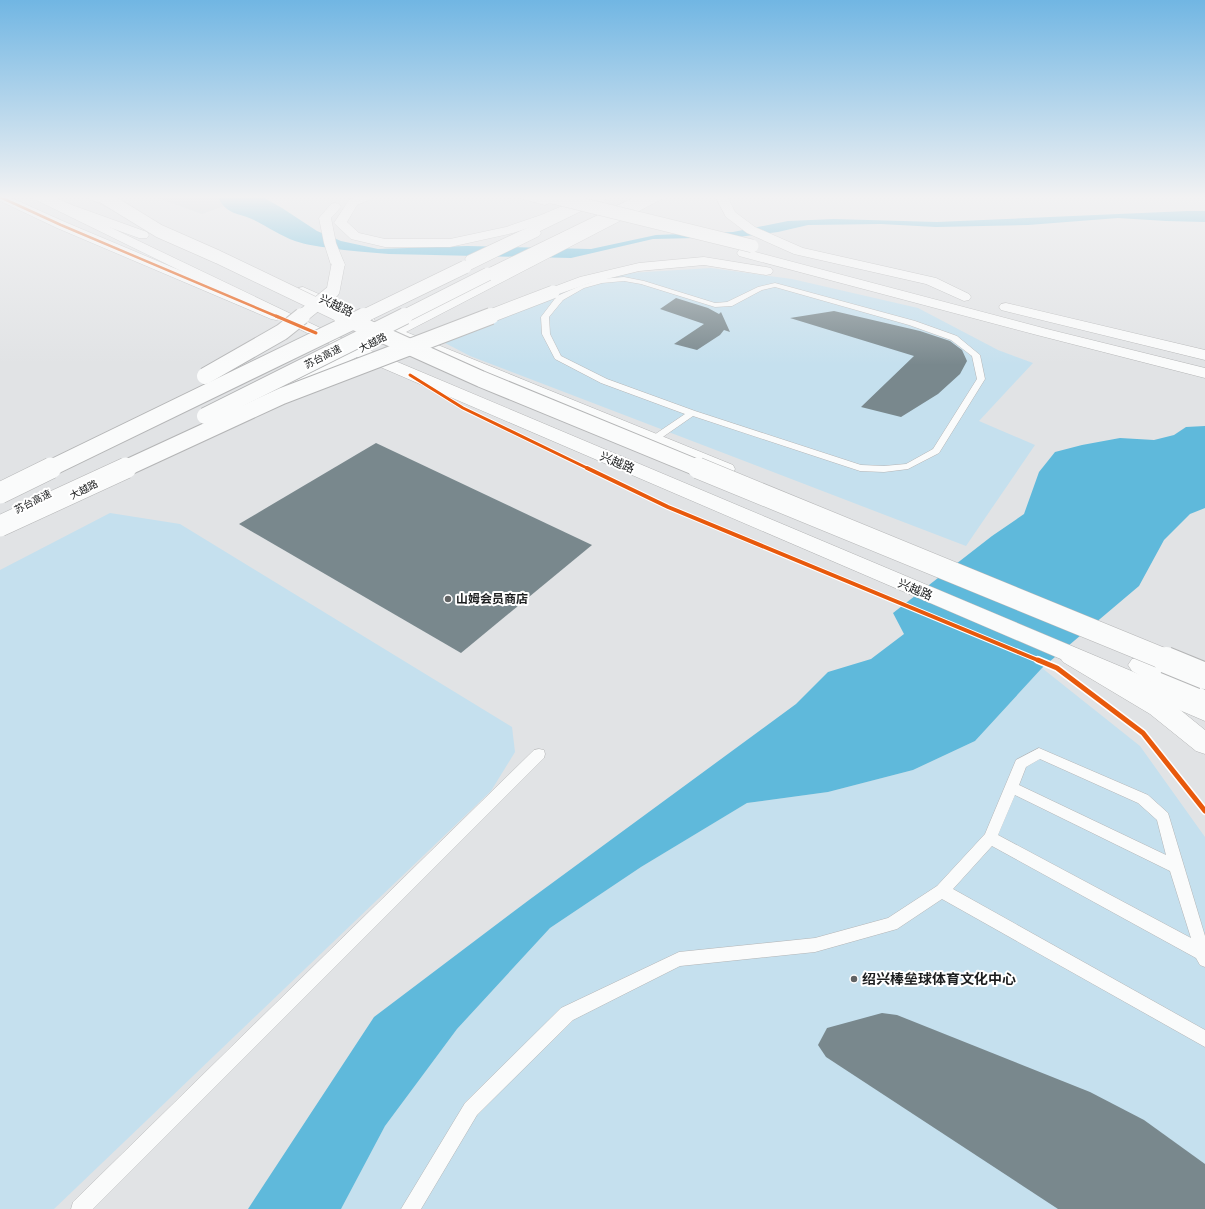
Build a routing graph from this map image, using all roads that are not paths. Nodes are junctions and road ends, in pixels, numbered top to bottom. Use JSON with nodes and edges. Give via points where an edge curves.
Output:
{"nodes":[{"id":1,"x":126,"y":252,"type":"edge"},
{"id":2,"x":151,"y":252,"type":"edge"},
{"id":3,"x":192,"y":252,"type":"edge"},
{"id":4,"x":205,"y":252,"type":"edge"},
{"id":5,"x":213,"y":252,"type":"edge"},
{"id":6,"x":333,"y":252,"type":"edge"},
{"id":7,"x":485,"y":252,"type":"edge"},
{"id":8,"x":496,"y":252,"type":"edge"},
{"id":9,"x":533,"y":252,"type":"edge"},
{"id":10,"x":549,"y":252,"type":"edge"},
{"id":11,"x":741,"y":252,"type":"edge"},
{"id":12,"x":779,"y":252,"type":"edge"},
{"id":13,"x":806,"y":252,"type":"edge"},
{"id":14,"x":964,"y":297,"type":"junction"},
{"id":15,"x":924,"y":300,"type":"junction"},
{"id":16,"x":355,"y":315,"type":"junction"},
{"id":17,"x":394,"y":332,"type":"junction"},
{"id":18,"x":316,"y":333,"type":"junction"},
{"id":19,"x":356,"y":351,"type":"junction"},
{"id":20,"x":1205,"y":355,"type":"edge"},
{"id":21,"x":1205,"y":373,"type":"edge"},
{"id":22,"x":692,"y":413,"type":"junction"},
{"id":23,"x":654,"y":440,"type":"junction"},
{"id":24,"x":0,"y":483,"type":"edge"},
{"id":25,"x":0,"y":492,"type":"edge"},
{"id":26,"x":0,"y":519,"type":"edge"},
{"id":27,"x":0,"y":526,"type":"edge"},
{"id":28,"x":0,"y":533,"type":"edge"},
{"id":29,"x":1071,"y":656,"type":"junction"},
{"id":30,"x":1205,"y":666,"type":"edge"},
{"id":31,"x":1205,"y":676,"type":"edge"},
{"id":32,"x":1205,"y":701,"type":"edge"},
{"id":33,"x":1205,"y":712,"type":"edge"},
{"id":34,"x":1205,"y":744,"type":"edge"},
{"id":35,"x":539,"y":754,"type":"dead end"},
{"id":36,"x":1011,"y":787,"type":"junction"},
{"id":37,"x":990,"y":838,"type":"junction"},
{"id":38,"x":1176,"y":867,"type":"junction"},
{"id":39,"x":942,"y":891,"type":"junction"},
{"id":40,"x":1204,"y":956,"type":"edge"},
{"id":41,"x":1205,"y":1039,"type":"edge"},
{"id":42,"x":80,"y":1209,"type":"edge"},
{"id":43,"x":410,"y":1209,"type":"edge"}],
"edges":[{"from":1,"to":18,"type":"main road"},
{"from":2,"to":18,"type":"main road","name":"兴越路"},
{"from":3,"to":32,"type":"main road","bridge":true,"via":[[471,385],[1140,665]]},
{"from":4,"to":31,"type":"main road","bridge":true,"via":[[481,379]]},
{"from":5,"to":16,"type":"main road","name":"兴越路"},
{"from":6,"to":24,"type":"main road","bridge":true,"via":[[338,265],[333,291],[282,332],[230,363]]},
{"from":7,"to":16,"type":"main road"},
{"from":8,"to":25,"type":"main road","name":"苏台高速","bridge":true},
{"from":9,"to":26,"type":"main road","name":"苏台高速","bridge":true},
{"from":10,"to":17,"type":"main road","name":"大越路"},
{"from":11,"to":15,"type":"main road"},
{"from":12,"to":14,"type":"main road","bridge":true},
{"from":13,"to":14,"type":"main road","via":[[931,282]]},
{"from":14,"to":20,"type":"main road"},
{"from":15,"to":21,"type":"main road"},
{"from":15,"to":27,"type":"main road","bridge":true,"via":[[704,261],[638,267],[586,280],[282,396]]},
{"from":16,"to":17,"type":"main road","name":"兴越路"},
{"from":16,"to":18,"type":"main road"},
{"from":17,"to":19,"type":"main road","name":"大越路"},
{"from":17,"to":23,"type":"main road","name":"兴越路"},
{"from":18,"to":19,"type":"main road","name":"兴越路"},
{"from":18,"to":24,"type":"main road"},
{"from":19,"to":28,"type":"main road","name":"大越路"},
{"from":19,"to":29,"type":"main road","name":"兴越路"},
{"from":22,"to":22,"type":"lane","via":[[860,468],[884,469],[908,466],[936,451],[982,379],[976,355],[954,338],[912,323],[775,285],[760,288],[729,304],[715,305],[642,282],[624,279],[601,281],[560,298],[546,317],[546,334],[558,357],[604,381]]},
{"from":22,"to":23,"type":"lane"},
{"from":23,"to":30,"type":"main road","name":"兴越路"},
{"from":29,"to":33,"type":"main road","name":"兴越路"},
{"from":29,"to":34,"type":"main road","via":[[1159,707]]},
{"from":35,"to":42,"type":"lane"},
{"from":36,"to":37,"type":"lane"},
{"from":36,"to":38,"type":"lane"},
{"from":36,"to":38,"type":"lane","via":[[1021,764],[1038,753],[1143,800],[1163,817]]},
{"from":37,"to":39,"type":"lane"},
{"from":37,"to":40,"type":"lane"},
{"from":38,"to":40,"type":"lane"},
{"from":39,"to":41,"type":"lane"},
{"from":39,"to":43,"type":"lane","via":[[892,924],[815,945],[679,959],[566,1014],[471,1109]]}]}
